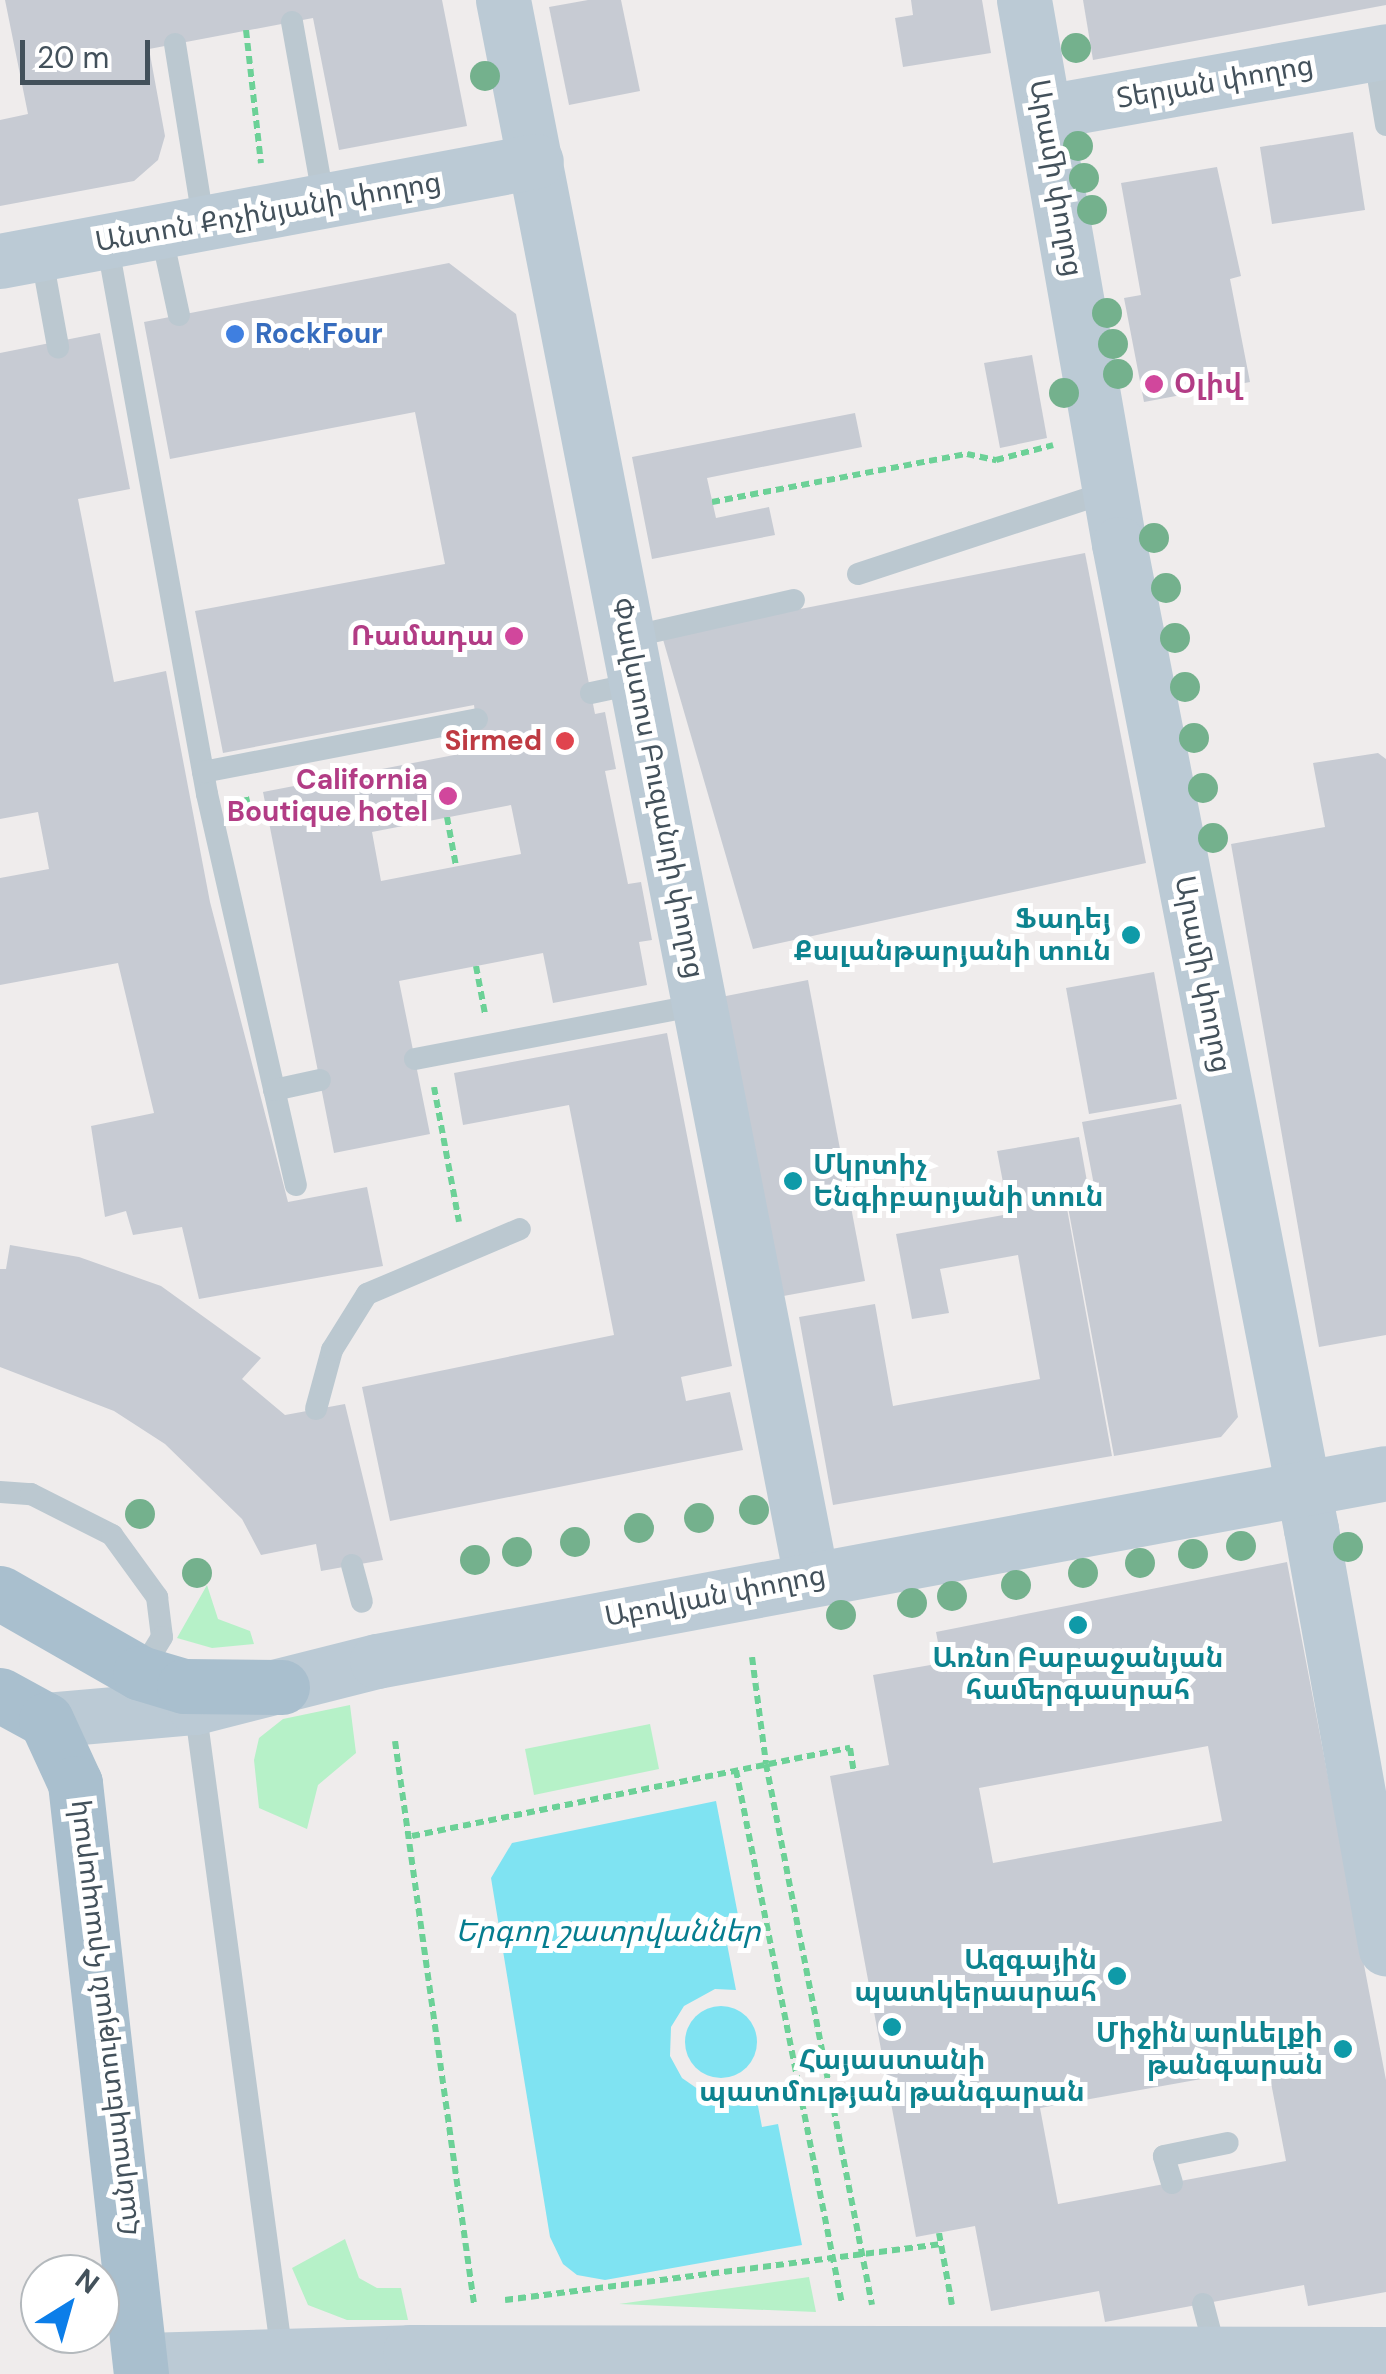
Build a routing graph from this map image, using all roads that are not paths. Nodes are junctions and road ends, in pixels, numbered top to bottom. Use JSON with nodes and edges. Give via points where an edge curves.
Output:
{"nodes":[{"id":1,"x":502,"y":0,"type":"edge"},
{"id":2,"x":1024,"y":0,"type":"edge"},
{"id":3,"x":292,"y":22,"type":"dead end"},
{"id":4,"x":175,"y":44,"type":"dead end"},
{"id":5,"x":1380,"y":52,"type":"edge"},
{"id":6,"x":1045,"y":112,"type":"junction"},
{"id":7,"x":1386,"y":125,"type":"edge"},
{"id":8,"x":536,"y":160,"type":"junction"},
{"id":9,"x":324,"y":202,"type":"junction"},
{"id":10,"x":182,"y":228,"type":"junction"},
{"id":11,"x":107,"y":242,"type":"junction"},
{"id":12,"x":21,"y":257,"type":"edge"},
{"id":13,"x":179,"y":315,"type":"dead end"},
{"id":14,"x":58,"y":347,"type":"dead end"},
{"id":15,"x":1111,"y":491,"type":"junction"},
{"id":16,"x":858,"y":574,"type":"dead end"},
{"id":17,"x":794,"y":600,"type":"dead end"},
{"id":18,"x":620,"y":671,"type":"junction"},
{"id":19,"x":477,"y":720,"type":"dead end"},
{"id":20,"x":203,"y":772,"type":"junction"},
{"id":21,"x":699,"y":1005,"type":"junction"},
{"id":22,"x":421,"y":1058,"type":"road end"},
{"id":23,"x":320,"y":1080,"type":"dead end"},
{"id":24,"x":274,"y":1090,"type":"junction"},
{"id":25,"x":296,"y":1185,"type":"dead end"},
{"id":26,"x":520,"y":1229,"type":"dead end"},
{"id":27,"x":316,"y":1409,"type":"dead end"},
{"id":28,"x":1386,"y":1473,"type":"edge"},
{"id":29,"x":1303,"y":1489,"type":"junction"},
{"id":30,"x":0,"y":1492,"type":"edge"},
{"id":31,"x":352,"y":1565,"type":"dead end"},
{"id":32,"x":811,"y":1577,"type":"junction"},
{"id":33,"x":0,"y":1593,"type":"edge"},
{"id":34,"x":362,"y":1602,"type":"dead end"},
{"id":35,"x":140,"y":1673,"type":"junction"},
{"id":36,"x":282,"y":1687,"type":"junction"},
{"id":37,"x":23,"y":1707,"type":"edge"},
{"id":38,"x":194,"y":1707,"type":"junction"},
{"id":39,"x":1386,"y":1948,"type":"edge"},
{"id":40,"x":1228,"y":2143,"type":"dead end"},
{"id":41,"x":1172,"y":2182,"type":"dead end"},
{"id":42,"x":1386,"y":2354,"type":"edge"},
{"id":43,"x":282,"y":2355,"type":"junction"},
{"id":44,"x":143,"y":2367,"type":"edge"}],
"edges":[{"from":1,"to":8,"type":"street","name":"Փավստոս Բուզանդի փողոց"},
{"from":2,"to":6,"type":"street","name":"Արամի փողոց"},
{"from":3,"to":9,"type":"lane"},
{"from":4,"to":10,"type":"lane"},
{"from":5,"to":6,"type":"street","name":"Տերյան փողոց"},
{"from":5,"to":7,"type":"lane"},
{"from":6,"to":15,"type":"street","name":"Արամի փողոց"},
{"from":8,"to":9,"type":"street","name":"Անտոն Քոչինյանի փողոց"},
{"from":8,"to":18,"type":"street","name":"Փավստոս Բուզանդի փողոց"},
{"from":9,"to":10,"type":"street","name":"Անտոն Քոչինյանի փողոց"},
{"from":10,"to":11,"type":"street","name":"Անտոն Քոչինյանի փողոց"},
{"from":10,"to":13,"type":"lane"},
{"from":11,"to":12,"type":"street","name":"Անտոն Քոչինյանի փողոց"},
{"from":11,"to":20,"type":"lane"},
{"from":12,"to":14,"type":"lane"},
{"from":15,"to":16,"type":"lane"},
{"from":15,"to":29,"type":"street","name":"Արամի փողոց"},
{"from":17,"to":18,"type":"lane"},
{"from":18,"to":21,"type":"street","name":"Փավստոս Բուզանդի փողոց"},
{"from":19,"to":20,"type":"lane"},
{"from":20,"to":24,"type":"lane"},
{"from":21,"to":22,"type":"lane"},
{"from":21,"to":32,"type":"street","name":"Փավստոս Բուզանդի փողոց"},
{"from":23,"to":24,"type":"lane"},
{"from":24,"to":25,"type":"lane"},
{"from":26,"to":27,"type":"lane","via":[[367,1294],[332,1350]]},
{"from":28,"to":29,"type":"street","name":"Աբովյան փողոց"},
{"from":29,"to":32,"type":"street","name":"Աբովյան փողոց"},
{"from":29,"to":39,"type":"street","name":"Արամի փողոց"},
{"from":30,"to":35,"type":"lane","via":[[31,1494],[112,1535],[157,1598],[162,1637]]},
{"from":31,"to":34,"type":"lane"},
{"from":32,"to":36,"type":"street","name":"Աբովյան փողոց","via":[[377,1660]]},
{"from":33,"to":35,"type":"main road"},
{"from":35,"to":36,"type":"main road","via":[[184,1686]]},
{"from":36,"to":38,"type":"street","name":"Աբովյան փողոց"},
{"from":37,"to":38,"type":"street","name":"Աբովյան փողոց"},
{"from":37,"to":44,"type":"main road","name":"Հանրապետության հրապարակ","via":[[75,1783]]},
{"from":38,"to":43,"type":"lane"},
{"from":40,"to":41,"type":"lane","via":[[1164,2156]]},
{"from":42,"to":43,"type":"street","via":[[1209,2329]]},
{"from":43,"to":44,"type":"street"}]}
